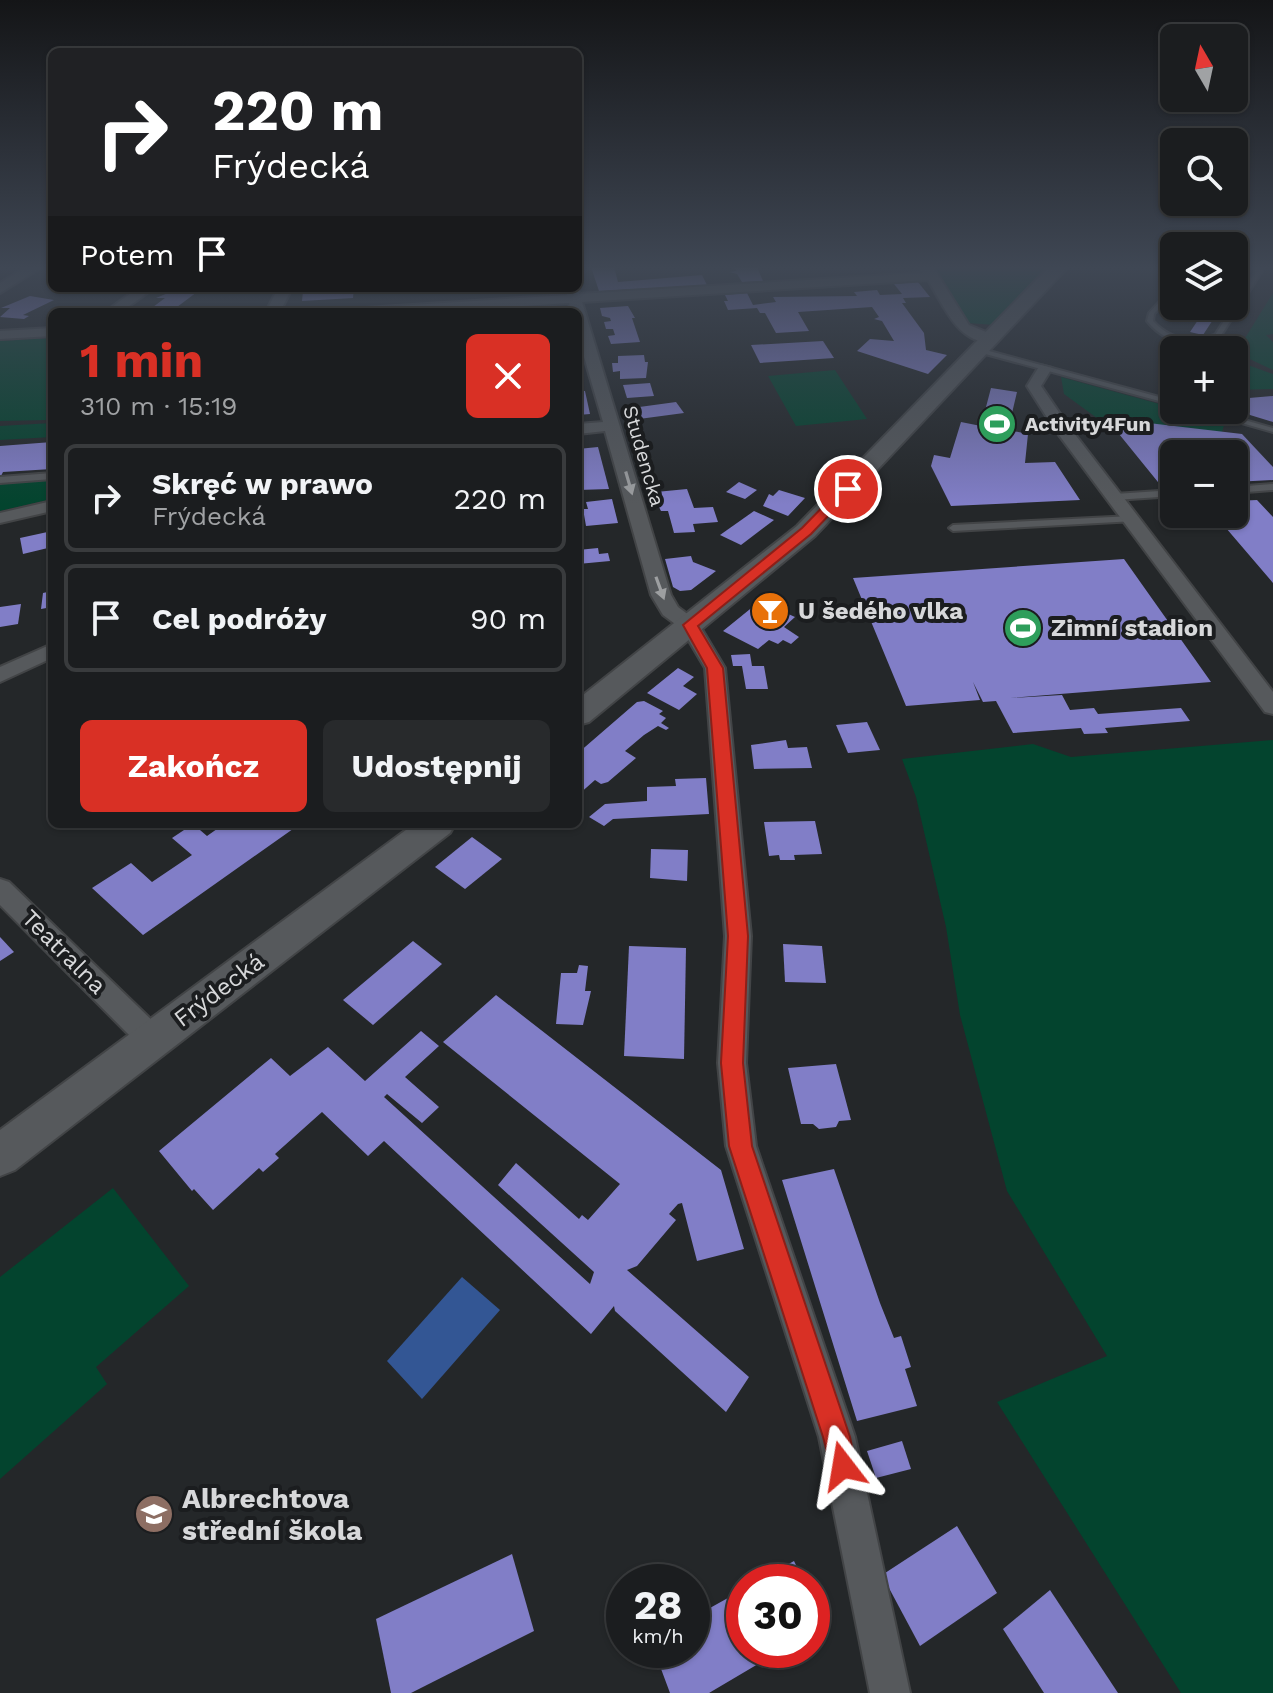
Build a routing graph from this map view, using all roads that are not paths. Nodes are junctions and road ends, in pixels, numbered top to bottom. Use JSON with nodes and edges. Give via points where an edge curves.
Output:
{"nodes":[{"id":1,"x":589,"y":346,"type":"edge"},
{"id":2,"x":985,"y":346,"type":"edge"},
{"id":3,"x":989,"y":346,"type":"edge"},
{"id":4,"x":1045,"y":368,"type":"junction"},
{"id":5,"x":1160,"y":399,"type":"edge"},
{"id":6,"x":1248,"y":423,"type":"edge"},
{"id":7,"x":613,"y":426,"type":"junction"},
{"id":8,"x":582,"y":429,"type":"edge"},
{"id":9,"x":1273,"y":430,"type":"edge"},
{"id":10,"x":48,"y":476,"type":"edge"},
{"id":11,"x":0,"y":480,"type":"edge"},
{"id":12,"x":1273,"y":487,"type":"edge"},
{"id":13,"x":1248,"y":489,"type":"edge"},
{"id":14,"x":1160,"y":494,"type":"edge"},
{"id":15,"x":1115,"y":497,"type":"junction"},
{"id":16,"x":48,"y":507,"type":"edge"},
{"id":17,"x":0,"y":518,"type":"edge"},
{"id":18,"x":1132,"y":519,"type":"junction"},
{"id":19,"x":953,"y":528,"type":"dead end"},
{"id":20,"x":690,"y":625,"type":"junction"},
{"id":21,"x":48,"y":652,"type":"edge"},
{"id":22,"x":0,"y":675,"type":"edge"},
{"id":23,"x":1273,"y":707,"type":"edge"},
{"id":24,"x":582,"y":712,"type":"edge"},
{"id":25,"x":432,"y":828,"type":"edge"},
{"id":26,"x":0,"y":889,"type":"edge"},
{"id":27,"x":140,"y":1027,"type":"junction"},
{"id":28,"x":0,"y":1156,"type":"edge"},
{"id":29,"x":890,"y":1693,"type":"edge"}],
"edges":[{"from":1,"to":7,"type":"street","name":"Studencka"},
{"from":2,"to":20,"type":"main road","via":[[806,531]]},
{"from":3,"to":4,"type":"lane"},
{"from":4,"to":5,"type":"lane"},
{"from":4,"to":15,"type":"street","via":[[1034,386]]},
{"from":6,"to":9,"type":"lane"},
{"from":7,"to":8,"type":"street"},
{"from":7,"to":20,"type":"street","name":"Studencka","one_way":true,"via":[[661,595],[670,611]]},
{"from":10,"to":11,"type":"lane"},
{"from":12,"to":13,"type":"lane"},
{"from":14,"to":15,"type":"lane"},
{"from":15,"to":18,"type":"street"},
{"from":16,"to":17,"type":"street"},
{"from":18,"to":19,"type":"lane"},
{"from":18,"to":23,"type":"street"},
{"from":20,"to":24,"type":"main road"},
{"from":20,"to":29,"type":"street","name":"Studencka","via":[[715,668],[738,936],[732,1063],[741,1146],[837,1437]]},
{"from":21,"to":22,"type":"street"},
{"from":25,"to":27,"type":"main road","name":"Frýdecká"},
{"from":26,"to":27,"type":"street","name":"Teatralna"},
{"from":27,"to":28,"type":"main road","name":"Frýdecká"}]}
